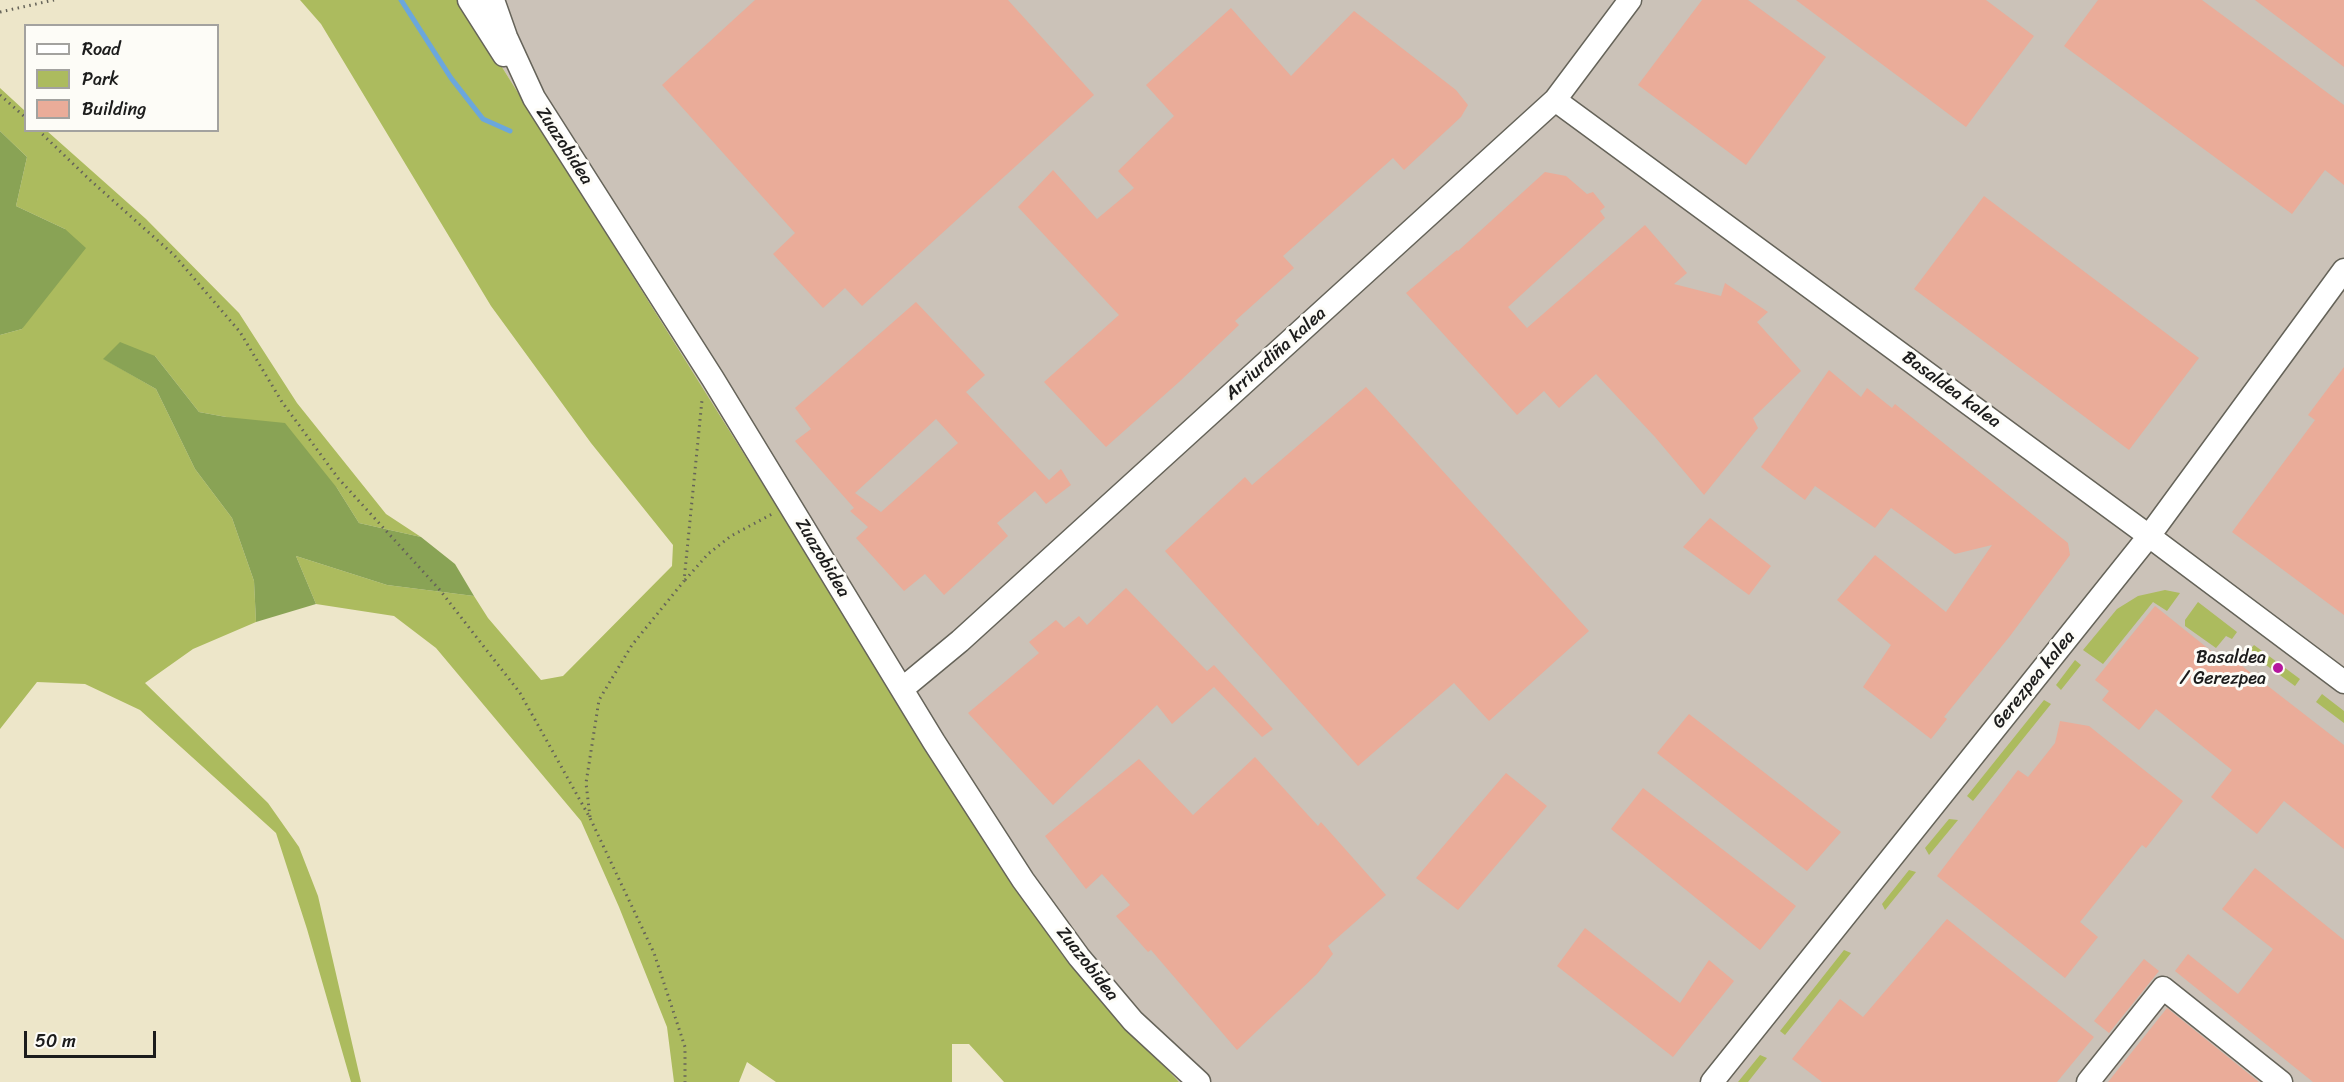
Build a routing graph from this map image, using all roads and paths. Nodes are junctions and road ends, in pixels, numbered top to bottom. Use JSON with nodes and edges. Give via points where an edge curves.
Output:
{"nodes":[{"id":1,"x":54,"y":0,"type":"edge"},
{"id":2,"x":469,"y":0,"type":"edge"},
{"id":3,"x":493,"y":0,"type":"edge"},
{"id":4,"x":1630,"y":0,"type":"edge"},
{"id":5,"x":0,"y":12,"type":"edge"},
{"id":6,"x":0,"y":95,"type":"edge"},
{"id":7,"x":534,"y":98,"type":"junction"},
{"id":8,"x":1555,"y":100,"type":"junction"},
{"id":9,"x":24,"y":116,"type":"edge"},
{"id":10,"x":41,"y":132,"type":"edge"},
{"id":11,"x":2344,"y":270,"type":"edge"},
{"id":12,"x":713,"y":379,"type":"junction"},
{"id":13,"x":791,"y":507,"type":"junction"},
{"id":14,"x":2149,"y":536,"type":"junction"},
{"id":15,"x":684,"y":581,"type":"junction"},
{"id":16,"x":2344,"y":682,"type":"edge"},
{"id":17,"x":902,"y":689,"type":"junction"},
{"id":18,"x":590,"y":818,"type":"junction"},
{"id":19,"x":685,"y":1082,"type":"edge"},
{"id":20,"x":1199,"y":1082,"type":"edge"},
{"id":21,"x":1712,"y":1082,"type":"edge"},
{"id":22,"x":2088,"y":1082,"type":"edge"},
{"id":23,"x":2281,"y":1082,"type":"edge"}],
"edges":[{"from":1,"to":5,"type":"path"},
{"from":2,"to":7,"type":"street"},
{"from":3,"to":7,"type":"street","name":"Zuazobidea"},
{"from":4,"to":8,"type":"street","name":"Arriurdiña kalea"},
{"from":6,"to":9,"type":"path"},
{"from":7,"to":12,"type":"street","name":"Zuazobidea"},
{"from":8,"to":14,"type":"street","name":"Basaldea kalea"},
{"from":8,"to":17,"type":"street","name":"Arriurdiña kalea","via":[[960,641]]},
{"from":10,"to":18,"type":"path","via":[[174,255],[240,332],[282,402],[338,478],[439,589],[520,693]]},
{"from":11,"to":14,"type":"street","name":"Gerezpea kalea"},
{"from":12,"to":13,"type":"street","name":"Zuazobidea"},
{"from":12,"to":15,"type":"path","via":[[703,395],[700,413]]},
{"from":13,"to":15,"type":"path","via":[[731,536]]},
{"from":13,"to":17,"type":"street","name":"Zuazobidea"},
{"from":14,"to":16,"type":"street","name":"Basaldea kalea"},
{"from":14,"to":21,"type":"street","name":"Gerezpea kalea"},
{"from":15,"to":18,"type":"path","via":[[632,645],[599,700],[586,783]]},
{"from":17,"to":20,"type":"street","name":"Zuazobidea","via":[[1023,880],[1079,957],[1133,1021]]},
{"from":18,"to":19,"type":"path","via":[[654,953],[685,1047]]},
{"from":22,"to":23,"type":"street","via":[[2163,988]]}]}
